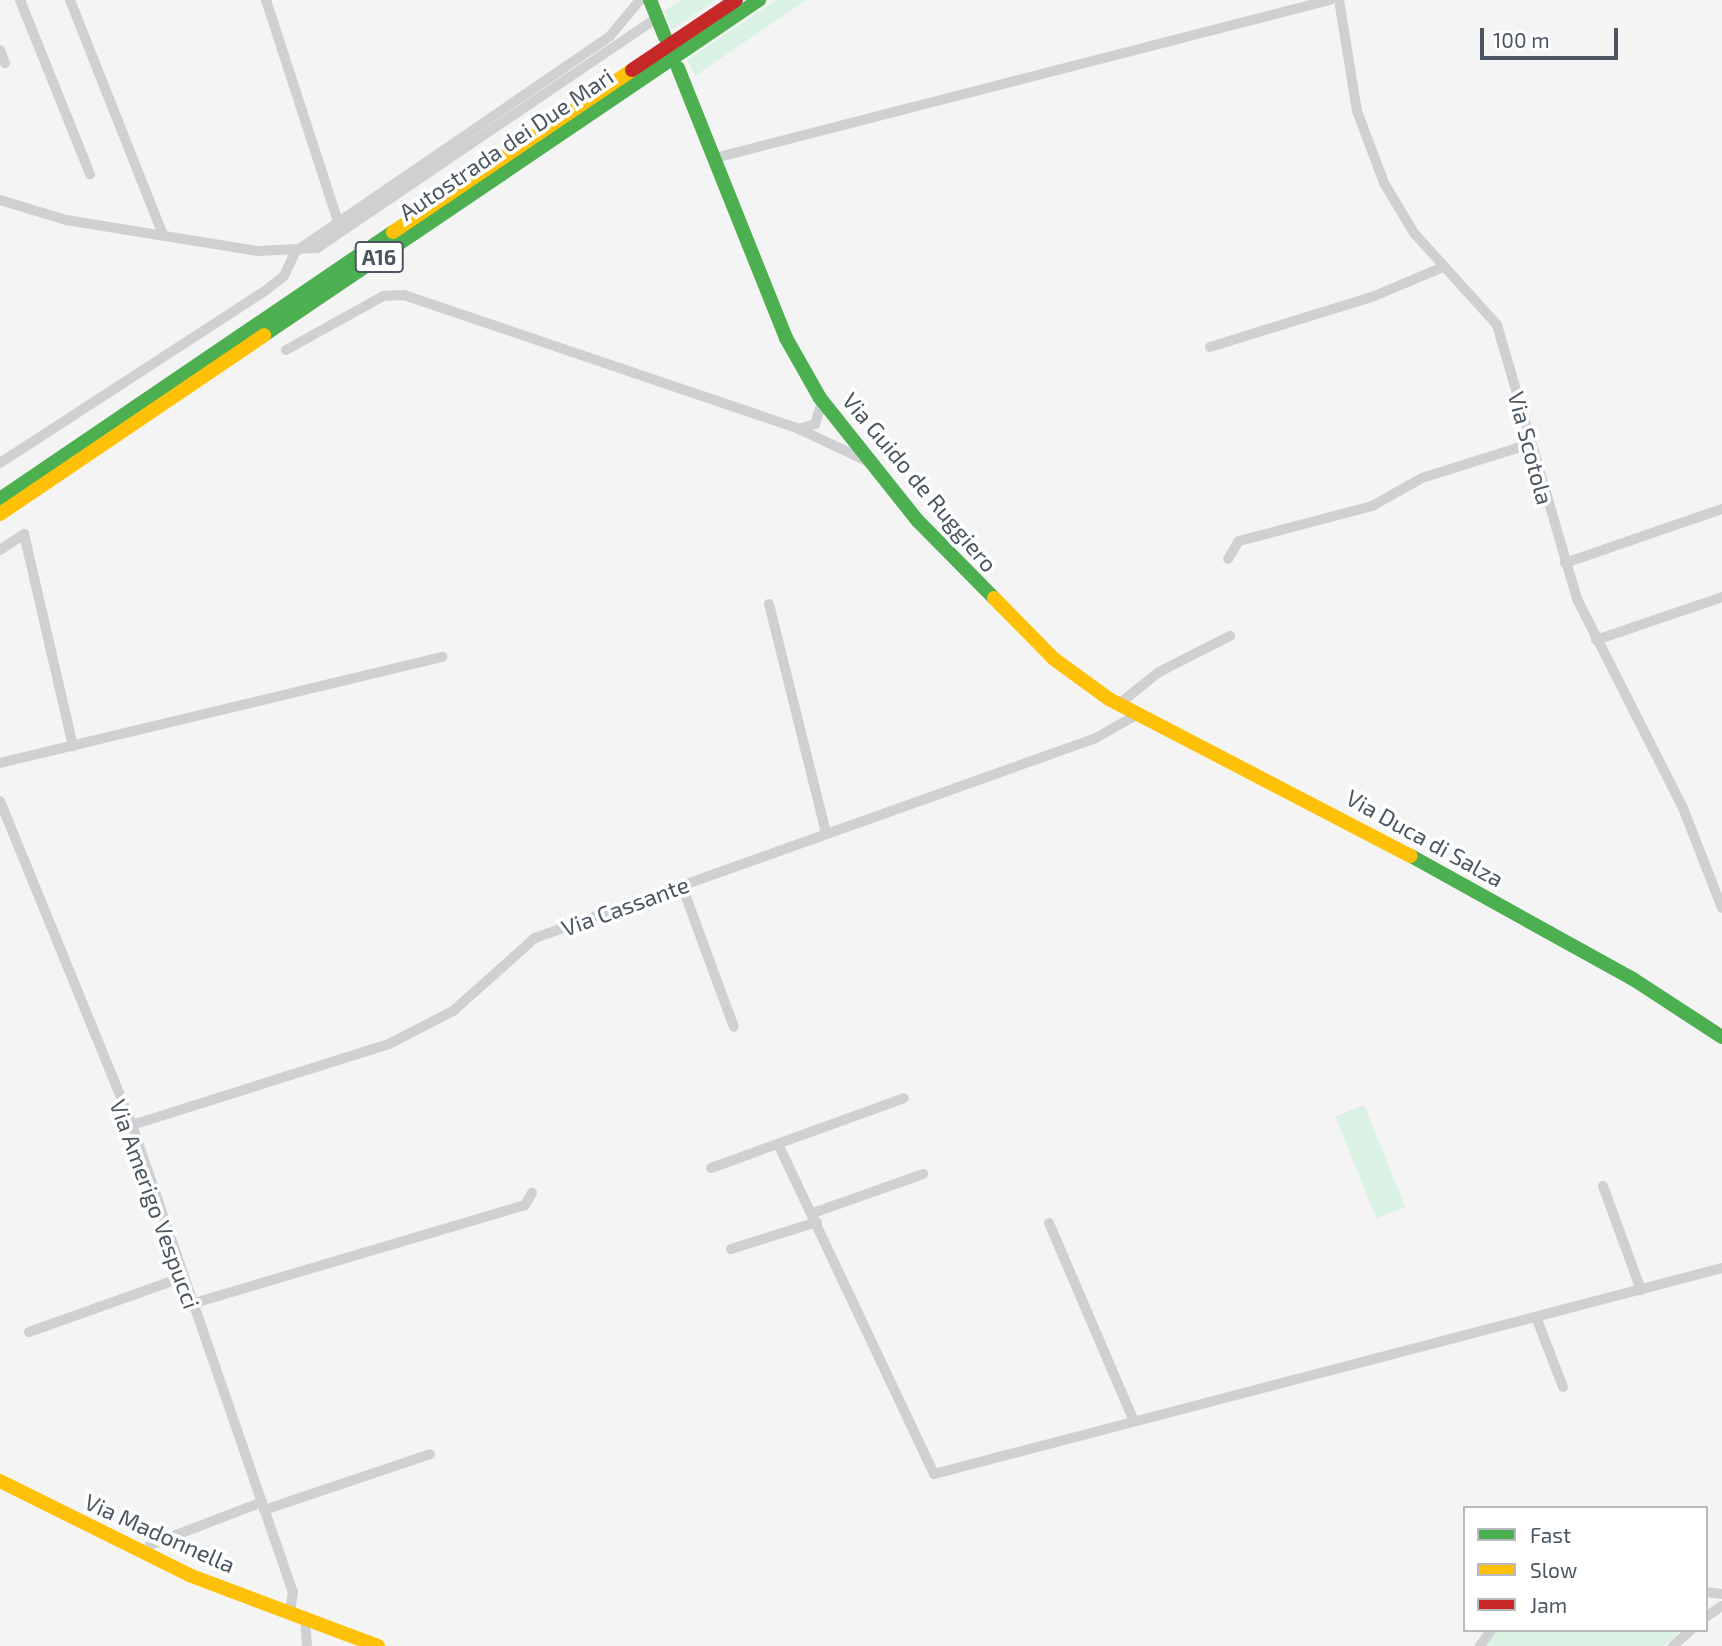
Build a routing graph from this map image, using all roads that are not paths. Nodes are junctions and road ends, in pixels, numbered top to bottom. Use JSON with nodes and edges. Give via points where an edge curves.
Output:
{"nodes":[{"id":1,"x":20,"y":0,"type":"edge"},
{"id":2,"x":70,"y":0,"type":"edge"},
{"id":3,"x":266,"y":0,"type":"edge"},
{"id":4,"x":639,"y":0,"type":"edge"},
{"id":5,"x":650,"y":0,"type":"edge"},
{"id":6,"x":736,"y":0,"type":"edge"},
{"id":7,"x":759,"y":0,"type":"edge"},
{"id":8,"x":1329,"y":0,"type":"edge"},
{"id":9,"x":1339,"y":0,"type":"edge"},
{"id":10,"x":657,"y":18,"type":"junction"},
{"id":11,"x":665,"y":37,"type":"dead end"},
{"id":12,"x":0,"y":50,"type":"edge"},
{"id":13,"x":5,"y":63,"type":"dead end"},
{"id":14,"x":678,"y":68,"type":"dead end"},
{"id":15,"x":715,"y":158,"type":"junction"},
{"id":16,"x":90,"y":174,"type":"dead end"},
{"id":17,"x":0,"y":200,"type":"edge"},
{"id":18,"x":340,"y":225,"type":"junction"},
{"id":19,"x":163,"y":235,"type":"junction"},
{"id":20,"x":295,"y":252,"type":"junction"},
{"id":21,"x":1443,"y":267,"type":"junction"},
{"id":22,"x":1210,"y":347,"type":"dead end"},
{"id":23,"x":286,"y":350,"type":"dead end"},
{"id":24,"x":822,"y":403,"type":"junction"},
{"id":25,"x":799,"y":429,"type":"junction"},
{"id":26,"x":1530,"y":444,"type":"junction"},
{"id":27,"x":867,"y":461,"type":"junction"},
{"id":28,"x":0,"y":463,"type":"edge"},
{"id":29,"x":0,"y":499,"type":"edge"},
{"id":30,"x":1722,"y":509,"type":"edge"},
{"id":31,"x":0,"y":514,"type":"edge"},
{"id":32,"x":0,"y":550,"type":"edge"},
{"id":33,"x":1228,"y":559,"type":"dead end"},
{"id":34,"x":1565,"y":563,"type":"junction"},
{"id":35,"x":1722,"y":597,"type":"edge"},
{"id":36,"x":769,"y":604,"type":"dead end"},
{"id":37,"x":1230,"y":636,"type":"dead end"},
{"id":38,"x":1596,"y":640,"type":"junction"},
{"id":39,"x":442,"y":657,"type":"dead end"},
{"id":40,"x":1099,"y":692,"type":"joint"},
{"id":41,"x":1119,"y":704,"type":"junction"},
{"id":42,"x":1138,"y":714,"type":"junction"},
{"id":43,"x":73,"y":746,"type":"junction"},
{"id":44,"x":0,"y":763,"type":"edge"},
{"id":45,"x":0,"y":801,"type":"edge"},
{"id":46,"x":826,"y":832,"type":"junction"},
{"id":47,"x":682,"y":886,"type":"junction"},
{"id":48,"x":1722,"y":908,"type":"edge"},
{"id":49,"x":734,"y":1027,"type":"dead end"},
{"id":50,"x":1722,"y":1037,"type":"edge"},
{"id":51,"x":904,"y":1098,"type":"dead end"},
{"id":52,"x":132,"y":1125,"type":"junction"},
{"id":53,"x":779,"y":1146,"type":"junction"},
{"id":54,"x":711,"y":1168,"type":"dead end"},
{"id":55,"x":923,"y":1174,"type":"dead end"},
{"id":56,"x":1603,"y":1186,"type":"dead end"},
{"id":57,"x":532,"y":1193,"type":"dead end"},
{"id":58,"x":815,"y":1218,"type":"junction"},
{"id":59,"x":1049,"y":1223,"type":"dead end"},
{"id":60,"x":732,"y":1249,"type":"dead end"},
{"id":61,"x":1722,"y":1268,"type":"edge"},
{"id":62,"x":181,"y":1278,"type":"junction"},
{"id":63,"x":1641,"y":1290,"type":"junction"},
{"id":64,"x":191,"y":1304,"type":"junction"},
{"id":65,"x":1535,"y":1317,"type":"junction"},
{"id":66,"x":29,"y":1332,"type":"dead end"},
{"id":67,"x":1563,"y":1387,"type":"dead end"},
{"id":68,"x":1133,"y":1419,"type":"junction"},
{"id":69,"x":430,"y":1454,"type":"dead end"},
{"id":70,"x":0,"y":1481,"type":"edge"},
{"id":71,"x":263,"y":1506,"type":"junction"},
{"id":72,"x":150,"y":1545,"type":"dead end"},
{"id":73,"x":290,"y":1612,"type":"junction"},
{"id":74,"x":305,"y":1618,"type":"junction"},
{"id":75,"x":1689,"y":1632,"type":"edge"},
{"id":76,"x":307,"y":1646,"type":"edge"},
{"id":77,"x":378,"y":1646,"type":"edge"},
{"id":78,"x":1673,"y":1646,"type":"edge"}],
"edges":[{"from":1,"to":16,"type":"street"},
{"from":2,"to":19,"type":"street"},
{"from":3,"to":18,"type":"street"},
{"from":4,"to":18,"type":"street","via":[[610,36]]},
{"from":5,"to":10,"type":"main road"},
{"from":6,"to":29,"type":"main road","name":"Autostrada dei Due Mari","number":"A16"},
{"from":7,"to":31,"type":"main road","name":"Autostrada dei Due Mari","number":"A16"},
{"from":8,"to":15,"type":"street"},
{"from":9,"to":21,"type":"street","name":"Via Scotola","via":[[1357,111],[1372,153],[1405,221]]},
{"from":10,"to":11,"type":"main road"},
{"from":10,"to":20,"type":"street","via":[[336,237]]},
{"from":12,"to":13,"type":"street"},
{"from":14,"to":15,"type":"main road","name":"Via Guido de Ruggiero"},
{"from":15,"to":24,"type":"main road","name":"Via Guido de Ruggiero","via":[[786,338]]},
{"from":17,"to":19,"type":"street","via":[[66,220]]},
{"from":18,"to":20,"type":"street"},
{"from":19,"to":20,"type":"street"},
{"from":20,"to":28,"type":"street","via":[[284,276],[266,289]]},
{"from":21,"to":22,"type":"street","via":[[1382,293]]},
{"from":21,"to":26,"type":"street","name":"Via Scotola","via":[[1497,325]]},
{"from":23,"to":25,"type":"street","via":[[383,296],[404,295]]},
{"from":24,"to":25,"type":"street","via":[[815,424]]},
{"from":24,"to":27,"type":"main road","name":"Via Guido de Ruggiero"},
{"from":25,"to":27,"type":"street"},
{"from":26,"to":33,"type":"street","via":[[1422,478],[1372,506],[1239,541]]},
{"from":26,"to":34,"type":"street","name":"Via Scotola"},
{"from":27,"to":40,"type":"main road","name":"Via Guido de Ruggiero","via":[[999,608]]},
{"from":30,"to":34,"type":"street"},
{"from":32,"to":43,"type":"street","via":[[23,534]]},
{"from":34,"to":38,"type":"street","name":"Via Scotola"},
{"from":35,"to":38,"type":"street"},
{"from":36,"to":46,"type":"street"},
{"from":37,"to":41,"type":"street","via":[[1159,672]]},
{"from":38,"to":48,"type":"street","name":"Via Scotola","via":[[1683,808]]},
{"from":39,"to":43,"type":"street"},
{"from":40,"to":41,"type":"main road","name":"Via Duca di Salza"},
{"from":41,"to":42,"type":"main road","name":"Via Duca di Salza"},
{"from":42,"to":46,"type":"street","name":"Via Cassante","via":[[1096,738]]},
{"from":42,"to":50,"type":"main road","name":"Via Duca di Salza","via":[[1276,781],[1589,954]]},
{"from":43,"to":44,"type":"street"},
{"from":45,"to":52,"type":"street","name":"Via Amerigo Vespucci"},
{"from":46,"to":47,"type":"street","name":"Via Cassante"},
{"from":47,"to":49,"type":"street"},
{"from":47,"to":52,"type":"street","name":"Via Cassante","via":[[535,938],[453,1011],[411,1034]]},
{"from":51,"to":53,"type":"street"},
{"from":52,"to":62,"type":"street","name":"Via Amerigo Vespucci"},
{"from":53,"to":54,"type":"street"},
{"from":53,"to":58,"type":"street"},
{"from":55,"to":58,"type":"street"},
{"from":56,"to":63,"type":"street"},
{"from":57,"to":64,"type":"street","via":[[525,1205]]},
{"from":58,"to":60,"type":"street"},
{"from":58,"to":68,"type":"street","via":[[934,1474]]},
{"from":59,"to":68,"type":"street"},
{"from":61,"to":63,"type":"street"},
{"from":62,"to":64,"type":"street","name":"Via Amerigo Vespucci"},
{"from":62,"to":66,"type":"street"},
{"from":63,"to":65,"type":"street"},
{"from":64,"to":71,"type":"street","name":"Via Amerigo Vespucci"},
{"from":65,"to":67,"type":"street"},
{"from":65,"to":68,"type":"street"},
{"from":69,"to":71,"type":"street"},
{"from":70,"to":73,"type":"main road","name":"Via Madonnella","via":[[189,1575]]},
{"from":71,"to":72,"type":"street"},
{"from":71,"to":73,"type":"street","name":"Via Amerigo Vespucci","via":[[293,1592]]},
{"from":73,"to":74,"type":"main road","name":"Via Madonnella"},
{"from":74,"to":76,"type":"street"},
{"from":74,"to":77,"type":"main road","name":"Via Madonnella"},
{"from":75,"to":78,"type":"street"}]}
